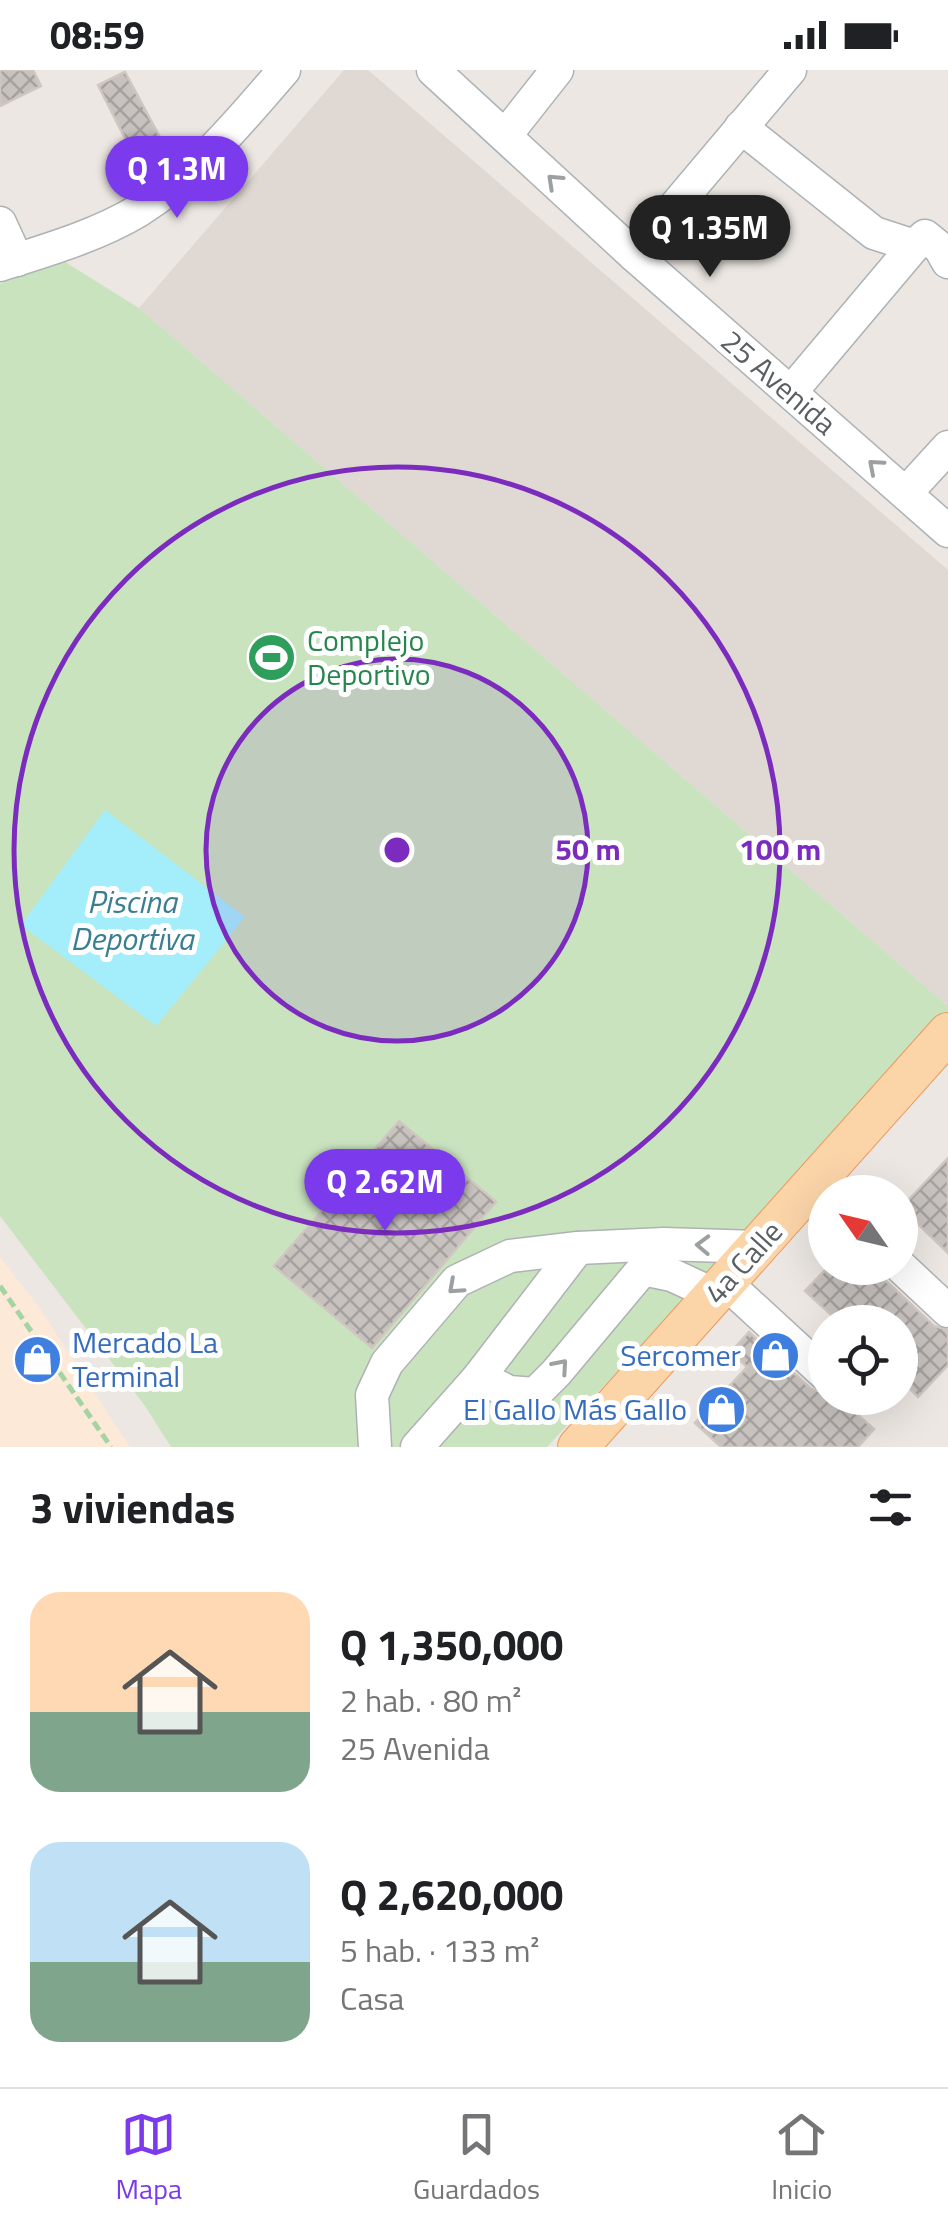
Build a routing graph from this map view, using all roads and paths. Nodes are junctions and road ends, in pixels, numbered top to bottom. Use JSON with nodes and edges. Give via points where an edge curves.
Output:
{"nodes":[{"id":1,"x":284,"y":70,"type":"edge"},
{"id":2,"x":434,"y":70,"type":"edge"},
{"id":3,"x":557,"y":70,"type":"edge"},
{"id":4,"x":790,"y":70,"type":"edge"},
{"id":5,"x":741,"y":127,"type":"junction"},
{"id":6,"x":506,"y":136,"type":"junction"},
{"id":7,"x":0,"y":223,"type":"edge"},
{"id":8,"x":914,"y":246,"type":"junction"},
{"id":9,"x":634,"y":255,"type":"junction"},
{"id":10,"x":9,"y":262,"type":"edge"},
{"id":11,"x":948,"y":262,"type":"edge"},
{"id":12,"x":791,"y":392,"type":"junction"},
{"id":13,"x":948,"y":447,"type":"edge"},
{"id":14,"x":906,"y":494,"type":"junction"},
{"id":15,"x":948,"y":531,"type":"edge"},
{"id":16,"x":948,"y":1033,"type":"edge"},
{"id":17,"x":948,"y":1064,"type":"edge"},
{"id":18,"x":838,"y":1175,"type":"edge"},
{"id":19,"x":841,"y":1175,"type":"edge"},
{"id":20,"x":808,"y":1206,"type":"edge"},
{"id":21,"x":808,"y":1209,"type":"edge"},
{"id":22,"x":756,"y":1247,"type":"junction"},
{"id":23,"x":578,"y":1248,"type":"junction"},
{"id":24,"x":646,"y":1257,"type":"junction"},
{"id":25,"x":918,"y":1283,"type":"edge"},
{"id":26,"x":0,"y":1286,"type":"edge"},
{"id":27,"x":726,"y":1294,"type":"junction"},
{"id":28,"x":948,"y":1311,"type":"edge"},
{"id":29,"x":808,"y":1360,"type":"edge"},
{"id":30,"x":479,"y":1377,"type":"junction"},
{"id":31,"x":111,"y":1447,"type":"edge"},
{"id":32,"x":375,"y":1447,"type":"edge"},
{"id":33,"x":416,"y":1447,"type":"edge"},
{"id":34,"x":578,"y":1447,"type":"edge"},
{"id":35,"x":600,"y":1447,"type":"edge"}],
"edges":[{"from":1,"to":10,"type":"street","via":[[188,174],[138,210]]},
{"from":2,"to":6,"type":"street","name":"25 Avenida"},
{"from":3,"to":6,"type":"street"},
{"from":4,"to":5,"type":"street"},
{"from":5,"to":8,"type":"street","via":[[874,234]]},
{"from":5,"to":9,"type":"street"},
{"from":9,"to":6,"type":"street","name":"25 Avenida","one_way":true},
{"from":7,"to":10,"type":"street"},
{"from":8,"to":11,"type":"street","via":[[925,236]]},
{"from":8,"to":12,"type":"street"},
{"from":9,"to":12,"type":"street","name":"25 Avenida"},
{"from":14,"to":12,"type":"street","name":"25 Avenida","one_way":true},
{"from":13,"to":14,"type":"street"},
{"from":14,"to":15,"type":"street","name":"25 Avenida"},
{"from":16,"to":18,"type":"main road","name":"4a Calle"},
{"from":17,"to":19,"type":"main road","name":"4a Calle"},
{"from":20,"to":22,"type":"main road","name":"4a Calle"},
{"from":21,"to":27,"type":"main road","name":"4a Calle"},
{"from":22,"to":24,"type":"street","one_way":true},
{"from":22,"to":27,"type":"main road","name":"4a Calle"},
{"from":23,"to":24,"type":"street"},
{"from":23,"to":30,"type":"street"},
{"from":23,"to":32,"type":"street","one_way":true,"via":[[510,1256],[457,1281],[388,1364],[372,1395]]},
{"from":24,"to":27,"type":"street","via":[[672,1275]]},
{"from":30,"to":24,"type":"street","one_way":true,"via":[[510,1392],[534,1394]]},
{"from":25,"to":28,"type":"street"},
{"from":26,"to":31,"type":"path"},
{"from":27,"to":29,"type":"street"},
{"from":27,"to":34,"type":"main road","name":"4a Calle"},
{"from":27,"to":35,"type":"main road","name":"4a Calle"},
{"from":30,"to":33,"type":"street"}]}
